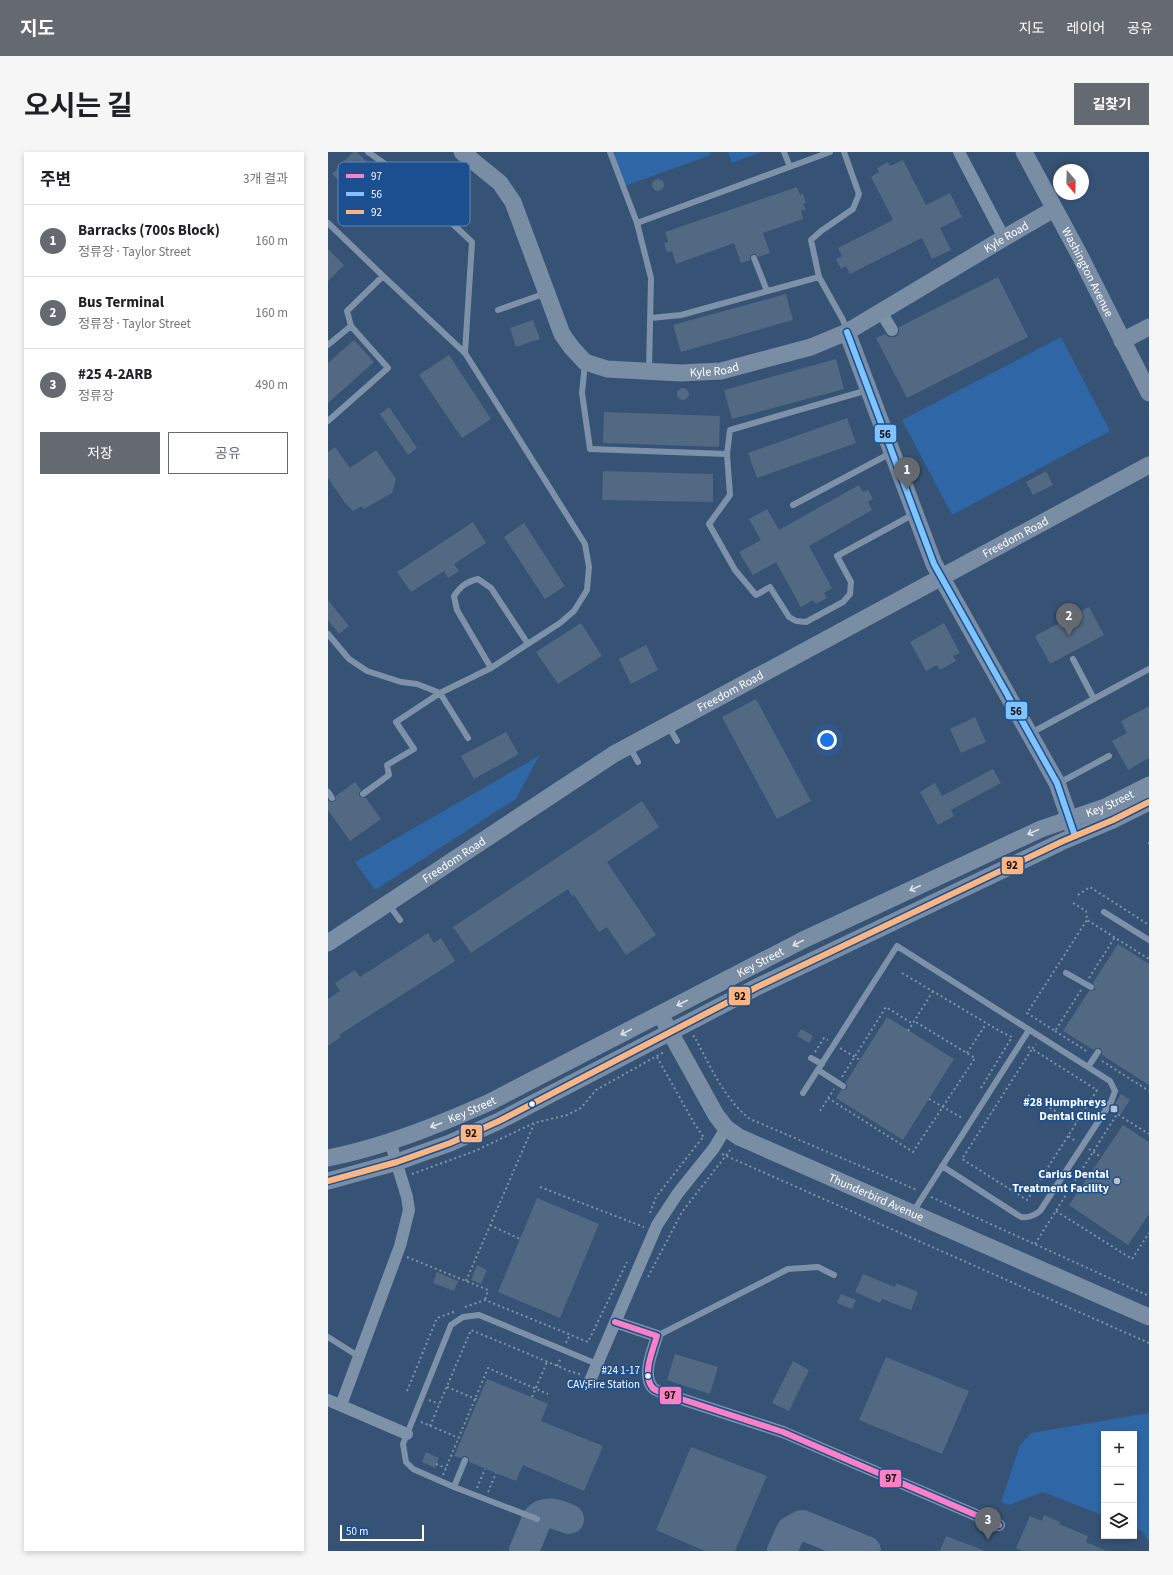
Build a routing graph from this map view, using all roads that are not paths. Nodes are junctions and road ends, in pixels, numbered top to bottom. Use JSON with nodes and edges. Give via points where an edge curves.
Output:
{"nodes":[{"id":1,"x":368,"y":152,"type":"edge"},
{"id":2,"x":462,"y":152,"type":"edge"},
{"id":3,"x":610,"y":152,"type":"edge"},
{"id":4,"x":784,"y":152,"type":"edge"},
{"id":5,"x":830,"y":152,"type":"edge"},
{"id":6,"x":844,"y":152,"type":"edge"},
{"id":7,"x":959,"y":152,"type":"edge"},
{"id":8,"x":1024,"y":152,"type":"edge"},
{"id":9,"x":382,"y":162,"type":"edge"},
{"id":10,"x":790,"y":167,"type":"junction"},
{"id":11,"x":1054,"y":210,"type":"junction"},
{"id":12,"x":328,"y":223,"type":"edge"},
{"id":13,"x":637,"y":224,"type":"junction"},
{"id":14,"x":455,"y":226,"type":"edge"},
{"id":15,"x":1004,"y":238,"type":"junction"},
{"id":16,"x":754,"y":258,"type":"dead end"},
{"id":17,"x":383,"y":276,"type":"junction"},
{"id":18,"x":819,"y":277,"type":"junction"},
{"id":19,"x":767,"y":291,"type":"junction"},
{"id":20,"x":547,"y":293,"type":"junction"},
{"id":21,"x":498,"y":310,"type":"dead end"},
{"id":22,"x":881,"y":312,"type":"junction"},
{"id":23,"x":651,"y":318,"type":"junction"},
{"id":24,"x":351,"y":326,"type":"junction"},
{"id":25,"x":1149,"y":327,"type":"edge"},
{"id":26,"x":892,"y":330,"type":"dead end"},
{"id":27,"x":847,"y":332,"type":"junction"},
{"id":28,"x":1122,"y":341,"type":"junction"},
{"id":29,"x":328,"y":345,"type":"edge"},
{"id":30,"x":465,"y":353,"type":"junction"},
{"id":31,"x":585,"y":362,"type":"junction"},
{"id":32,"x":649,"y":372,"type":"junction"},
{"id":33,"x":869,"y":390,"type":"junction"},
{"id":34,"x":1149,"y":393,"type":"edge"},
{"id":35,"x":328,"y":421,"type":"edge"},
{"id":36,"x":892,"y":452,"type":"junction"},
{"id":37,"x":727,"y":454,"type":"junction"},
{"id":38,"x":1149,"y":465,"type":"edge"},
{"id":39,"x":793,"y":505,"type":"dead end"},
{"id":40,"x":915,"y":513,"type":"junction"},
{"id":41,"x":941,"y":577,"type":"junction"},
{"id":42,"x":328,"y":634,"type":"edge"},
{"id":43,"x":528,"y":644,"type":"junction"},
{"id":44,"x":1073,"y":659,"type":"dead end"},
{"id":45,"x":491,"y":668,"type":"junction"},
{"id":46,"x":1149,"y":669,"type":"edge"},
{"id":47,"x":440,"y":693,"type":"junction"},
{"id":48,"x":1094,"y":699,"type":"junction"},
{"id":49,"x":668,"y":724,"type":"junction"},
{"id":50,"x":1029,"y":734,"type":"junction"},
{"id":51,"x":468,"y":738,"type":"dead end"},
{"id":52,"x":677,"y":741,"type":"dead end"},
{"id":53,"x":629,"y":746,"type":"junction"},
{"id":54,"x":1109,"y":756,"type":"dead end"},
{"id":55,"x":638,"y":762,"type":"dead end"},
{"id":56,"x":1057,"y":783,"type":"junction"},
{"id":57,"x":1149,"y":785,"type":"edge"},
{"id":58,"x":328,"y":792,"type":"edge"},
{"id":59,"x":363,"y":794,"type":"dead end"},
{"id":60,"x":332,"y":798,"type":"dead end"},
{"id":61,"x":1149,"y":802,"type":"edge"},
{"id":62,"x":1069,"y":819,"type":"junction"},
{"id":63,"x":1075,"y":836,"type":"junction"},
{"id":64,"x":388,"y":903,"type":"junction"},
{"id":65,"x":1104,"y":912,"type":"dead end"},
{"id":66,"x":400,"y":920,"type":"dead end"},
{"id":67,"x":1149,"y":940,"type":"edge"},
{"id":68,"x":328,"y":943,"type":"edge"},
{"id":69,"x":1066,"y":972,"type":"dead end"},
{"id":70,"x":1091,"y":988,"type":"dead end"},
{"id":71,"x":660,"y":1014,"type":"junction"},
{"id":72,"x":1029,"y":1030,"type":"junction"},
{"id":73,"x":673,"y":1039,"type":"junction"},
{"id":74,"x":1098,"y":1052,"type":"dead end"},
{"id":75,"x":811,"y":1058,"type":"road end"},
{"id":76,"x":820,"y":1067,"type":"junction"},
{"id":77,"x":1088,"y":1067,"type":"junction"},
{"id":78,"x":841,"y":1084,"type":"road end"},
{"id":79,"x":803,"y":1093,"type":"dead end"},
{"id":80,"x":726,"y":1128,"type":"junction"},
{"id":81,"x":390,"y":1141,"type":"junction"},
{"id":82,"x":328,"y":1158,"type":"edge"},
{"id":83,"x":942,"y":1166,"type":"junction"},
{"id":84,"x":399,"y":1170,"type":"junction"},
{"id":85,"x":328,"y":1180,"type":"edge"},
{"id":86,"x":912,"y":1212,"type":"junction"},
{"id":87,"x":834,"y":1275,"type":"dead end"},
{"id":88,"x":1149,"y":1317,"type":"edge"},
{"id":89,"x":615,"y":1322,"type":"junction"},
{"id":90,"x":657,"y":1336,"type":"junction"},
{"id":91,"x":328,"y":1337,"type":"edge"},
{"id":92,"x":358,"y":1356,"type":"junction"},
{"id":93,"x":598,"y":1364,"type":"junction"},
{"id":94,"x":589,"y":1383,"type":"dead end"},
{"id":95,"x":328,"y":1400,"type":"edge"},
{"id":96,"x":341,"y":1405,"type":"junction"},
{"id":97,"x":407,"y":1434,"type":"junction"},
{"id":98,"x":465,"y":1460,"type":"dead end"},
{"id":99,"x":454,"y":1487,"type":"junction"},
{"id":100,"x":537,"y":1519,"type":"dead end"},
{"id":101,"x":999,"y":1525,"type":"dead end"}],
"edges":[{"from":1,"to":9,"type":"lane"},
{"from":2,"to":20,"type":"street","name":"Kyle Road","via":[[500,183],[514,202]]},
{"from":3,"to":13,"type":"lane"},
{"from":4,"to":10,"type":"lane"},
{"from":5,"to":10,"type":"lane"},
{"from":6,"to":18,"type":"lane","via":[[858,194],[853,209],[811,240]]},
{"from":7,"to":15,"type":"street"},
{"from":8,"to":11,"type":"street","name":"Washington Avenue"},
{"from":10,"to":13,"type":"lane"},
{"from":11,"to":15,"type":"street","name":"Kyle Road"},
{"from":11,"to":28,"type":"street","name":"Washington Avenue"},
{"from":12,"to":17,"type":"lane"},
{"from":13,"to":23,"type":"lane","via":[[651,278]]},
{"from":14,"to":30,"type":"lane","via":[[472,242]]},
{"from":15,"to":22,"type":"street","name":"Kyle Road"},
{"from":16,"to":19,"type":"lane"},
{"from":17,"to":24,"type":"lane","via":[[347,311]]},
{"from":17,"to":30,"type":"lane"},
{"from":18,"to":19,"type":"lane"},
{"from":18,"to":27,"type":"lane"},
{"from":19,"to":23,"type":"lane","via":[[681,315]]},
{"from":20,"to":21,"type":"lane"},
{"from":20,"to":31,"type":"street","name":"Kyle Road","via":[[562,334]]},
{"from":22,"to":26,"type":"street"},
{"from":22,"to":27,"type":"street","name":"Kyle Road"},
{"from":23,"to":32,"type":"lane"},
{"from":24,"to":29,"type":"lane"},
{"from":24,"to":35,"type":"lane","via":[[388,368]]},
{"from":25,"to":28,"type":"street"},
{"from":27,"to":32,"type":"street","name":"Kyle Road","via":[[811,347],[720,371]]},
{"from":27,"to":33,"type":"street"},
{"from":28,"to":34,"type":"street","name":"Washington Avenue"},
{"from":30,"to":43,"type":"lane","via":[[585,544],[589,567],[587,590],[574,611]]},
{"from":31,"to":32,"type":"street","name":"Kyle Road","via":[[607,370]]},
{"from":31,"to":37,"type":"lane","via":[[582,393],[590,449]]},
{"from":33,"to":36,"type":"street"},
{"from":33,"to":37,"type":"lane","via":[[730,430]]},
{"from":36,"to":39,"type":"lane"},
{"from":36,"to":40,"type":"street"},
{"from":37,"to":40,"type":"lane","via":[[730,495],[709,524],[735,570],[756,595],[770,587],[789,617],[796,621],[806,622],[843,602],[850,594],[850,582],[837,556]]},
{"from":38,"to":41,"type":"street","name":"Freedom Road"},
{"from":40,"to":41,"type":"street"},
{"from":41,"to":49,"type":"street","name":"Freedom Road"},
{"from":41,"to":50,"type":"street"},
{"from":42,"to":47,"type":"lane","via":[[349,659],[367,671]]},
{"from":43,"to":45,"type":"lane"},
{"from":43,"to":45,"type":"lane","via":[[491,588],[478,579],[468,582],[454,596],[457,610]]},
{"from":44,"to":48,"type":"lane"},
{"from":45,"to":47,"type":"lane"},
{"from":46,"to":48,"type":"lane"},
{"from":47,"to":51,"type":"lane"},
{"from":47,"to":59,"type":"lane","via":[[396,722],[414,749],[387,765],[389,775]]},
{"from":48,"to":50,"type":"lane"},
{"from":49,"to":52,"type":"lane"},
{"from":49,"to":53,"type":"street","name":"Freedom Road"},
{"from":50,"to":56,"type":"street"},
{"from":53,"to":55,"type":"lane"},
{"from":53,"to":64,"type":"street","name":"Freedom Road"},
{"from":54,"to":56,"type":"lane"},
{"from":56,"to":62,"type":"street"},
{"from":57,"to":62,"type":"street","name":"Key Street","via":[[1105,807]]},
{"from":58,"to":60,"type":"lane"},
{"from":61,"to":63,"type":"street","name":"Key Street"},
{"from":62,"to":63,"type":"street"},
{"from":62,"to":71,"type":"street","name":"Key Street","one_way":true,"via":[[1040,829],[802,940]]},
{"from":63,"to":73,"type":"street","name":"Key Street","via":[[757,987]]},
{"from":64,"to":66,"type":"lane"},
{"from":64,"to":68,"type":"street","name":"Freedom Road"},
{"from":65,"to":67,"type":"lane"},
{"from":69,"to":70,"type":"lane"},
{"from":71,"to":73,"type":"street","name":"Thunderbird Avenue"},
{"from":71,"to":81,"type":"street","name":"Key Street","one_way":true,"via":[[490,1102],[440,1124]]},
{"from":72,"to":76,"type":"lane","via":[[897,946]]},
{"from":72,"to":77,"type":"lane"},
{"from":72,"to":83,"type":"lane"},
{"from":73,"to":80,"type":"street","name":"Thunderbird Avenue"},
{"from":73,"to":84,"type":"street","name":"Key Street","via":[[450,1143]]},
{"from":74,"to":77,"type":"lane"},
{"from":75,"to":76,"type":"lane"},
{"from":76,"to":78,"type":"lane"},
{"from":76,"to":79,"type":"lane"},
{"from":77,"to":83,"type":"lane","via":[[1110,1081],[1114,1091],[1111,1102],[1040,1211],[1027,1218],[1021,1217]]},
{"from":80,"to":86,"type":"street","name":"Thunderbird Avenue","via":[[739,1137]]},
{"from":80,"to":89,"type":"street","via":[[657,1225]]},
{"from":81,"to":82,"type":"street","name":"Key Street"},
{"from":81,"to":84,"type":"street"},
{"from":83,"to":86,"type":"lane"},
{"from":84,"to":85,"type":"street","name":"Key Street"},
{"from":84,"to":92,"type":"street","via":[[409,1210],[397,1253]]},
{"from":86,"to":88,"type":"street","name":"Thunderbird Avenue"},
{"from":87,"to":90,"type":"lane","via":[[818,1268],[788,1269]]},
{"from":89,"to":90,"type":"street"},
{"from":89,"to":93,"type":"street"},
{"from":90,"to":101,"type":"street","via":[[649,1367],[648,1378],[652,1388],[663,1394],[783,1432]]},
{"from":91,"to":92,"type":"lane"},
{"from":92,"to":96,"type":"street"},
{"from":93,"to":94,"type":"street"},
{"from":93,"to":97,"type":"lane","via":[[479,1315],[463,1317],[451,1325]]},
{"from":95,"to":96,"type":"street"},
{"from":96,"to":97,"type":"street"},
{"from":97,"to":99,"type":"lane","via":[[403,1444],[406,1462],[412,1469]]},
{"from":98,"to":99,"type":"lane"},
{"from":99,"to":100,"type":"lane"}]}
